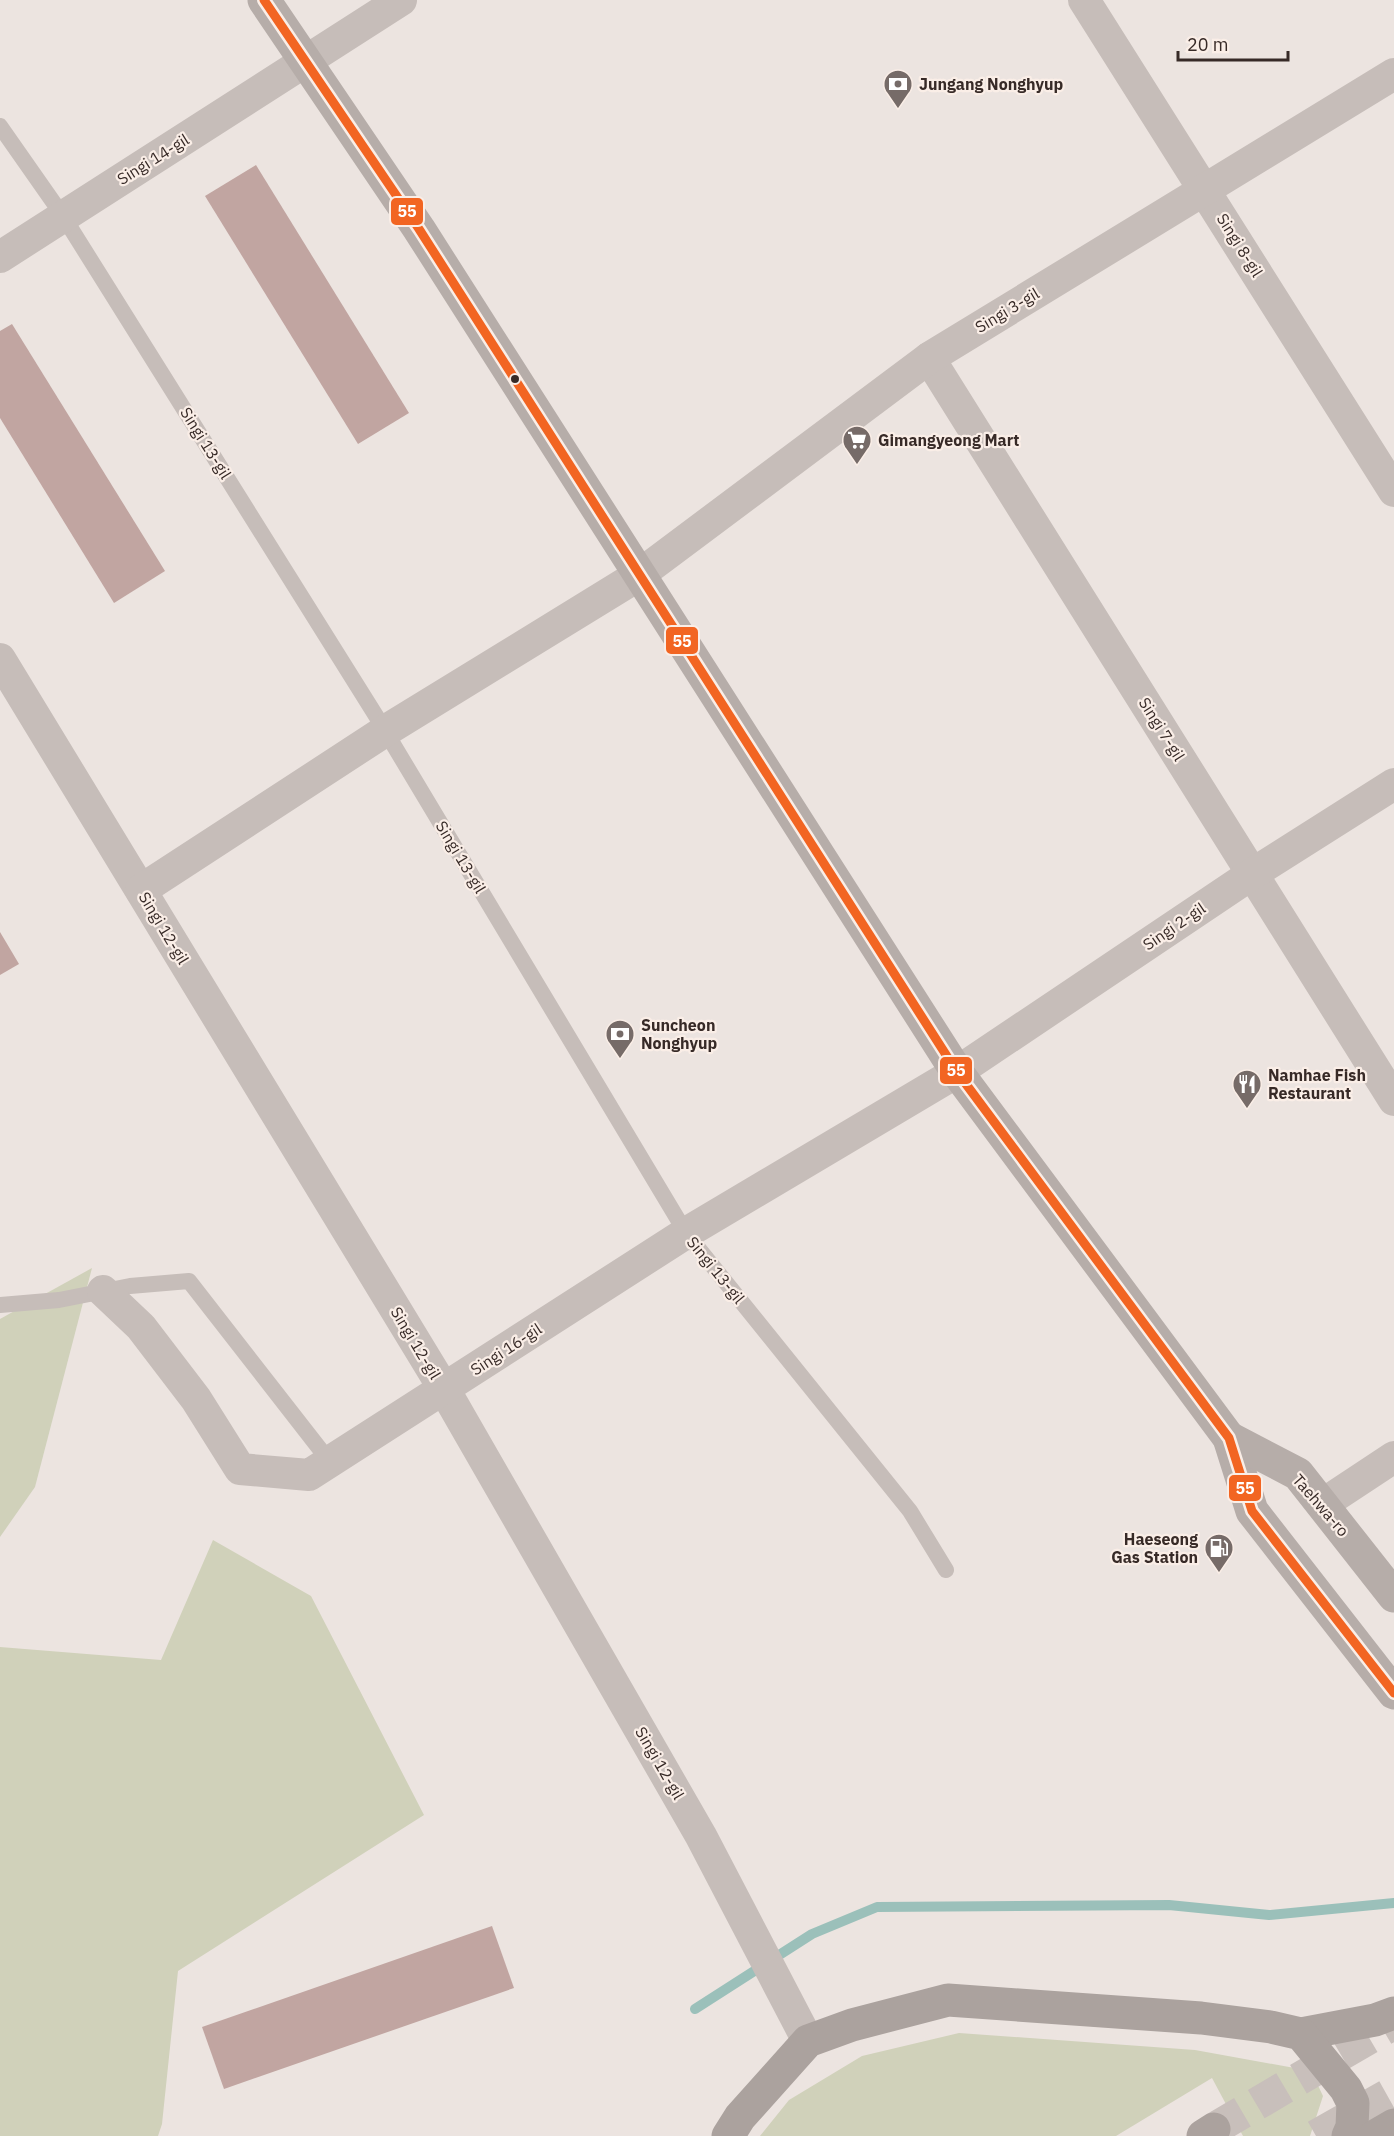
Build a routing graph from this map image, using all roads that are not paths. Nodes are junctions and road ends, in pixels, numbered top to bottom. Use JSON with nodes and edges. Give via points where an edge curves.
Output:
{"nodes":[{"id":1,"x":264,"y":0,"type":"edge"},
{"id":2,"x":401,"y":0,"type":"edge"},
{"id":3,"x":1084,"y":0,"type":"edge"},
{"id":4,"x":307,"y":62,"type":"junction"},
{"id":5,"x":1394,"y":74,"type":"edge"},
{"id":6,"x":0,"y":126,"type":"edge"},
{"id":7,"x":1204,"y":189,"type":"junction"},
{"id":8,"x":63,"y":216,"type":"junction"},
{"id":9,"x":0,"y":257,"type":"edge"},
{"id":10,"x":929,"y":358,"type":"junction"},
{"id":11,"x":1394,"y":491,"type":"edge"},
{"id":12,"x":639,"y":575,"type":"junction"},
{"id":13,"x":0,"y":659,"type":"edge"},
{"id":14,"x":385,"y":731,"type":"junction"},
{"id":15,"x":1394,"y":784,"type":"edge"},
{"id":16,"x":1252,"y":874,"type":"junction"},
{"id":17,"x":141,"y":890,"type":"junction"},
{"id":18,"x":957,"y":1072,"type":"junction"},
{"id":19,"x":1394,"y":1100,"type":"edge"},
{"id":20,"x":686,"y":1233,"type":"junction"},
{"id":21,"x":103,"y":1292,"type":"junction"},
{"id":22,"x":0,"y":1305,"type":"edge"},
{"id":23,"x":444,"y":1389,"type":"junction"},
{"id":24,"x":1228,"y":1438,"type":"junction"},
{"id":25,"x":1394,"y":1457,"type":"edge"},
{"id":26,"x":330,"y":1462,"type":"junction"},
{"id":27,"x":1323,"y":1504,"type":"junction"},
{"id":28,"x":946,"y":1570,"type":"dead end"},
{"id":29,"x":1394,"y":1596,"type":"edge"},
{"id":30,"x":1394,"y":1693,"type":"edge"},
{"id":31,"x":1394,"y":2013,"type":"edge"},
{"id":32,"x":1301,"y":2034,"type":"junction"},
{"id":33,"x":808,"y":2041,"type":"junction"},
{"id":34,"x":1394,"y":2125,"type":"edge"},
{"id":35,"x":728,"y":2136,"type":"edge"},
{"id":36,"x":1347,"y":2136,"type":"edge"},
{"id":37,"x":1376,"y":2136,"type":"edge"}],
"edges":[{"from":1,"to":4,"type":"main road","name":"Taehwa-ro"},
{"from":2,"to":4,"type":"street","name":"Singi 14-gil"},
{"from":3,"to":7,"type":"street","name":"Singi 8-gil"},
{"from":4,"to":8,"type":"street","name":"Singi 14-gil"},
{"from":4,"to":12,"type":"main road","name":"Taehwa-ro","via":[[419,229]]},
{"from":5,"to":7,"type":"street","name":"Singi 3-gil"},
{"from":6,"to":8,"type":"lane","name":"Singi 13-gil"},
{"from":7,"to":10,"type":"street","name":"Singi 3-gil"},
{"from":7,"to":11,"type":"street","name":"Singi 8-gil"},
{"from":8,"to":9,"type":"street","name":"Singi 14-gil"},
{"from":8,"to":14,"type":"lane","name":"Singi 13-gil"},
{"from":10,"to":12,"type":"street","name":"Singi 3-gil"},
{"from":10,"to":16,"type":"street","name":"Singi 7-gil"},
{"from":12,"to":14,"type":"street","name":"Singi 3-gil"},
{"from":12,"to":18,"type":"main road","name":"Taehwa-ro"},
{"from":13,"to":17,"type":"street","name":"Singi 12-gil"},
{"from":14,"to":17,"type":"street","name":"Singi 3-gil"},
{"from":14,"to":20,"type":"lane","name":"Singi 13-gil"},
{"from":15,"to":16,"type":"street","name":"Singi 2-gil"},
{"from":16,"to":18,"type":"street","name":"Singi 2-gil"},
{"from":16,"to":19,"type":"street","name":"Singi 7-gil"},
{"from":17,"to":23,"type":"street","name":"Singi 12-gil"},
{"from":18,"to":20,"type":"street","name":"Singi 16-gil"},
{"from":18,"to":24,"type":"main road","name":"Taehwa-ro"},
{"from":20,"to":23,"type":"street","name":"Singi 16-gil"},
{"from":20,"to":28,"type":"lane","name":"Singi 13-gil","via":[[910,1511]]},
{"from":21,"to":22,"type":"lane"},
{"from":21,"to":26,"type":"lane","via":[[189,1281]]},
{"from":21,"to":26,"type":"street","name":"Singi 16-gil","via":[[141,1327],[196,1399],[240,1469],[309,1475]]},
{"from":23,"to":26,"type":"street","name":"Singi 16-gil"},
{"from":23,"to":33,"type":"street","name":"Singi 12-gil","via":[[701,1836]]},
{"from":24,"to":27,"type":"main road","name":"Taehwa-ro","via":[[1298,1474]]},
{"from":24,"to":30,"type":"main road","name":"Taehwa-ro","via":[[1252,1511]]},
{"from":25,"to":27,"type":"street"},
{"from":27,"to":29,"type":"main road","name":"Taehwa-ro"},
{"from":31,"to":32,"type":"highway"},
{"from":32,"to":33,"type":"highway","via":[[1201,2018],[948,2000]]},
{"from":32,"to":36,"type":"highway","via":[[1353,2103],[1352,2127]]},
{"from":33,"to":35,"type":"highway","via":[[740,2117]]},
{"from":34,"to":37,"type":"highway"}]}
